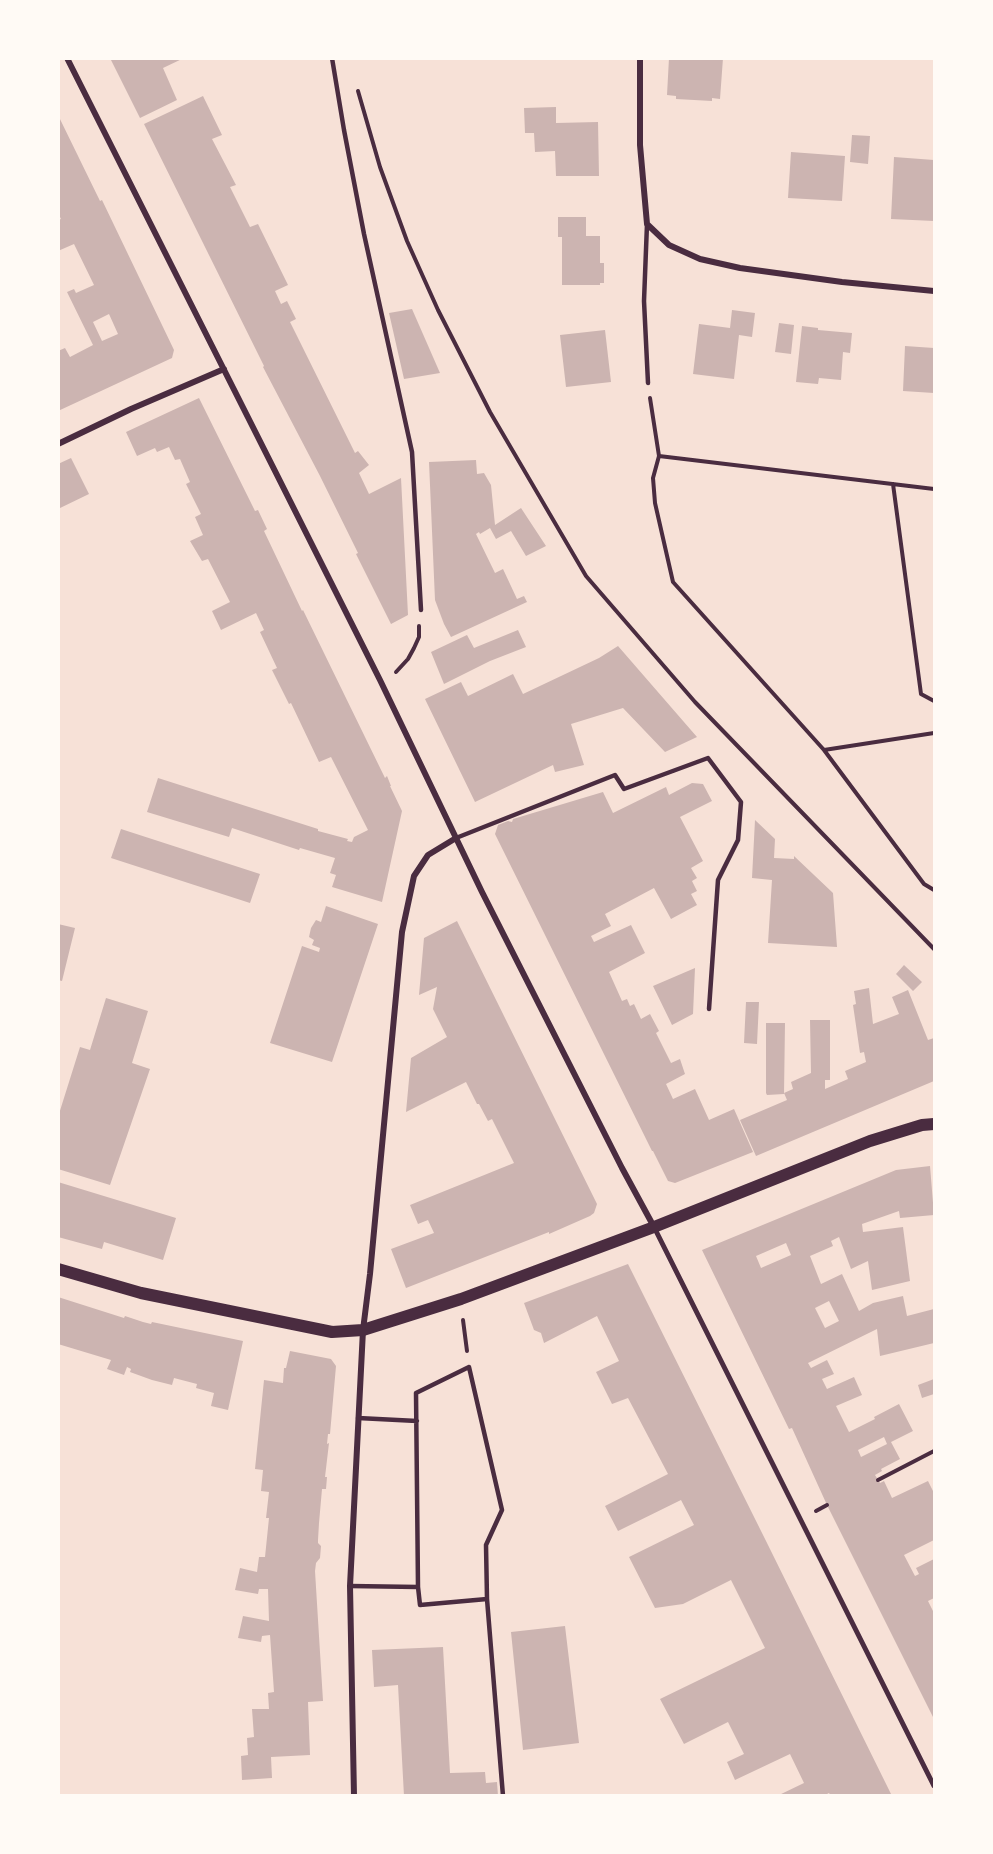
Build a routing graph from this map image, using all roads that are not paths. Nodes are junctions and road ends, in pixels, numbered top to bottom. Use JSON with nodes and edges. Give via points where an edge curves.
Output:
{"nodes":[{"id":1,"x":67,"y":58,"type":"edge"},
{"id":2,"x":332,"y":58,"type":"edge"},
{"id":3,"x":640,"y":58,"type":"edge"},
{"id":4,"x":647,"y":224,"type":"junction"},
{"id":5,"x":934,"y":291,"type":"edge"},
{"id":6,"x":224,"y":369,"type":"junction"},
{"id":7,"x":648,"y":383,"type":"road end"},
{"id":8,"x":58,"y":444,"type":"edge"},
{"id":9,"x":421,"y":610,"type":"road end"},
{"id":10,"x":456,"y":838,"type":"junction"},
{"id":11,"x":709,"y":1009,"type":"dead end"},
{"id":12,"x":934,"y":1124,"type":"edge"},
{"id":13,"x":654,"y":1227,"type":"junction"},
{"id":14,"x":58,"y":1269,"type":"edge"},
{"id":15,"x":363,"y":1330,"type":"junction"},
{"id":16,"x":358,"y":1418,"type":"junction"},
{"id":17,"x":417,"y":1421,"type":"junction"},
{"id":18,"x":350,"y":1586,"type":"junction"},
{"id":19,"x":418,"y":1587,"type":"junction"},
{"id":20,"x":487,"y":1599,"type":"junction"},
{"id":21,"x":934,"y":1786,"type":"edge"},
{"id":22,"x":354,"y":1796,"type":"edge"},
{"id":23,"x":503,"y":1796,"type":"edge"}],
"edges":[{"from":1,"to":6,"type":"street"},
{"from":2,"to":9,"type":"lane","via":[[364,234],[412,452]]},
{"from":3,"to":4,"type":"street","via":[[640,145]]},
{"from":4,"to":5,"type":"street","via":[[669,245],[700,259],[740,268]]},
{"from":4,"to":7,"type":"lane","via":[[644,301]]},
{"from":6,"to":8,"type":"street"},
{"from":6,"to":10,"type":"street"},
{"from":10,"to":11,"type":"lane","via":[[615,775],[624,789],[708,758],[741,802],[738,840],[718,880]]},
{"from":10,"to":13,"type":"street"},
{"from":10,"to":15,"type":"street","via":[[428,855],[414,876],[408,900]]},
{"from":12,"to":13,"type":"main road","via":[[870,1141]]},
{"from":13,"to":15,"type":"main road","via":[[461,1299]]},
{"from":13,"to":21,"type":"street"},
{"from":14,"to":15,"type":"main road","via":[[152,1296],[332,1332]]},
{"from":15,"to":16,"type":"street"},
{"from":16,"to":17,"type":"lane"},
{"from":16,"to":18,"type":"street"},
{"from":17,"to":19,"type":"lane"},
{"from":17,"to":20,"type":"lane","via":[[416,1393],[469,1367],[502,1509],[486,1545]]},
{"from":18,"to":19,"type":"lane"},
{"from":18,"to":22,"type":"street"},
{"from":19,"to":20,"type":"lane","via":[[420,1605]]},
{"from":20,"to":23,"type":"lane"}]}
